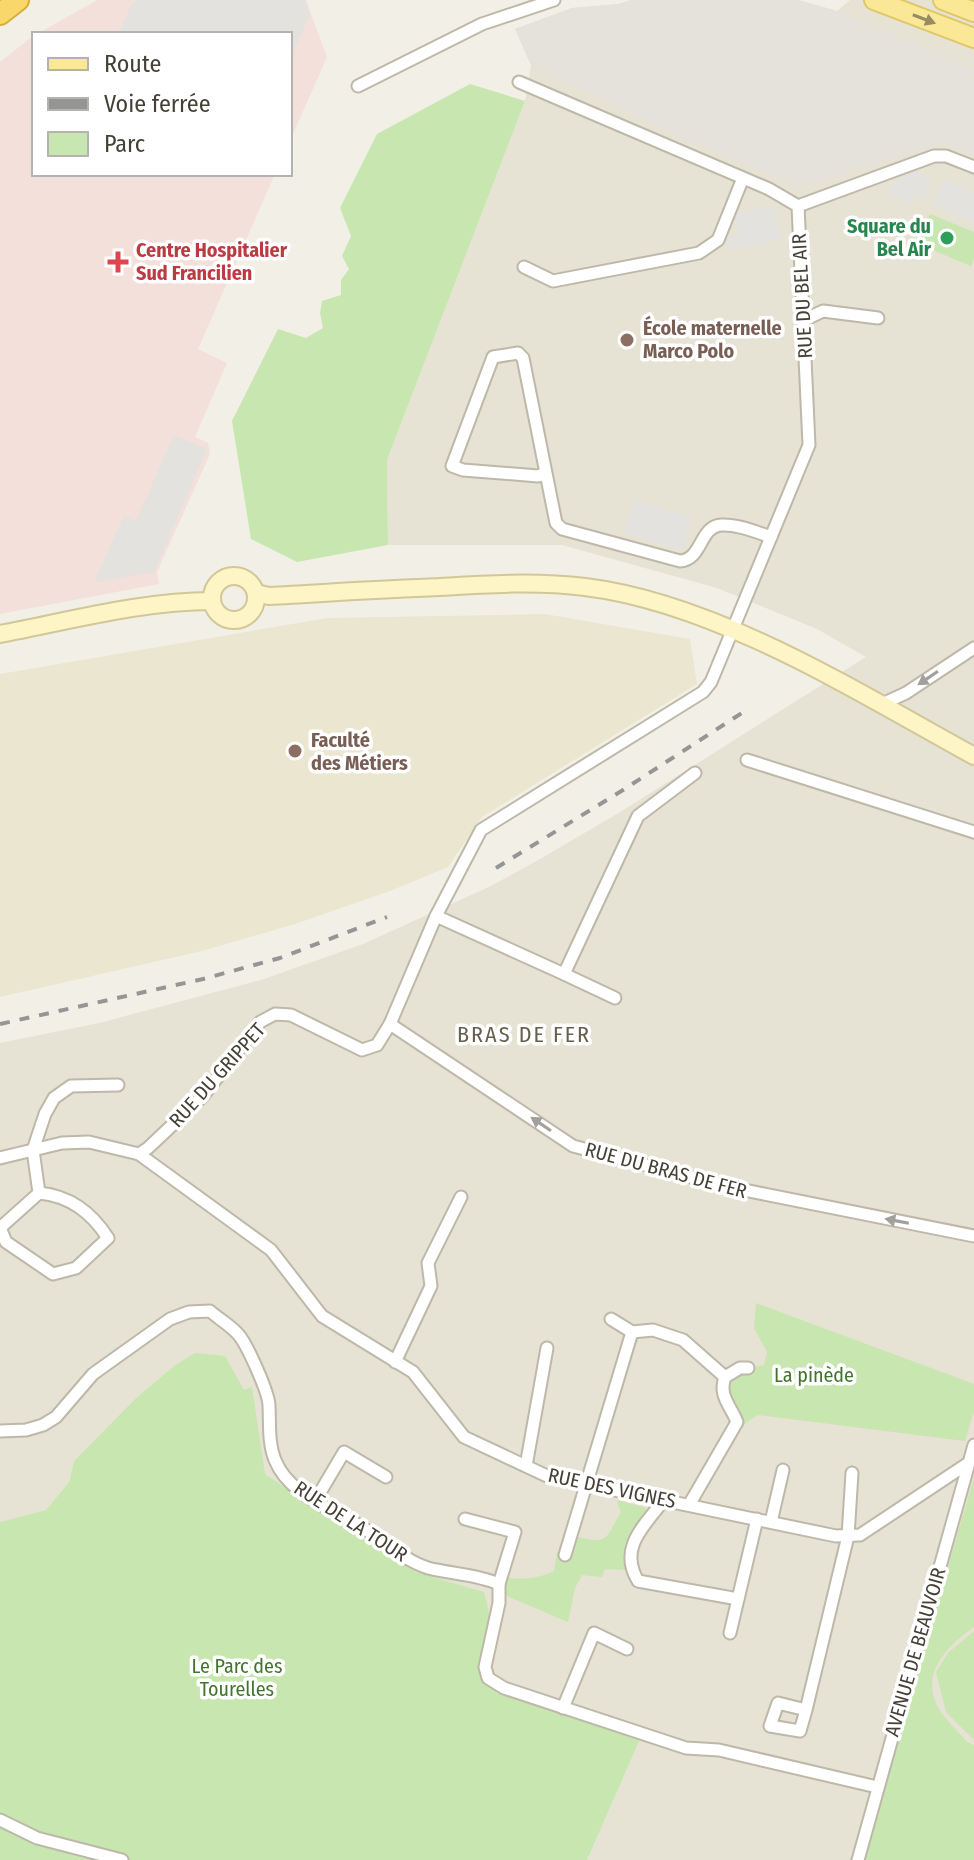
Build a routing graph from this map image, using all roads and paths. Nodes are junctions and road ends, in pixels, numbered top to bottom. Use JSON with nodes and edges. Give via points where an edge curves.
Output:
{"nodes":[{"id":1,"x":18,"y":0,"type":"edge"},
{"id":2,"x":554,"y":0,"type":"edge"},
{"id":3,"x":874,"y":0,"type":"edge"},
{"id":4,"x":943,"y":0,"type":"edge"},
{"id":5,"x":974,"y":12,"type":"edge"},
{"id":6,"x":0,"y":14,"type":"edge"},
{"id":7,"x":974,"y":38,"type":"edge"},
{"id":8,"x":519,"y":82,"type":"dead end"},
{"id":9,"x":358,"y":86,"type":"dead end"},
{"id":10,"x":974,"y":167,"type":"edge"},
{"id":11,"x":743,"y":178,"type":"junction"},
{"id":12,"x":798,"y":206,"type":"junction"},
{"id":13,"x":524,"y":267,"type":"dead end"},
{"id":14,"x":878,"y":318,"type":"dead end"},
{"id":15,"x":804,"y":320,"type":"junction"},
{"id":16,"x":546,"y":473,"type":"junction"},
{"id":17,"x":771,"y":537,"type":"junction"},
{"id":18,"x":256,"y":593,"type":"junction"},
{"id":19,"x":212,"y":601,"type":"junction"},
{"id":20,"x":734,"y":630,"type":"junction"},
{"id":21,"x":0,"y":634,"type":"edge"},
{"id":22,"x":974,"y":648,"type":"edge"},
{"id":23,"x":880,"y":705,"type":"junction"},
{"id":24,"x":974,"y":756,"type":"edge"},
{"id":25,"x":747,"y":760,"type":"dead end"},
{"id":26,"x":695,"y":773,"type":"dead end"},
{"id":27,"x":974,"y":832,"type":"edge"},
{"id":28,"x":436,"y":916,"type":"junction"},
{"id":29,"x":564,"y":974,"type":"junction"},
{"id":30,"x":615,"y":998,"type":"dead end"},
{"id":31,"x":390,"y":1024,"type":"junction"},
{"id":32,"x":118,"y":1085,"type":"dead end"},
{"id":33,"x":33,"y":1150,"type":"junction"},
{"id":34,"x":139,"y":1154,"type":"junction"},
{"id":35,"x":0,"y":1158,"type":"edge"},
{"id":36,"x":39,"y":1193,"type":"junction"},
{"id":37,"x":461,"y":1197,"type":"dead end"},
{"id":38,"x":974,"y":1236,"type":"edge"},
{"id":39,"x":611,"y":1319,"type":"dead end"},
{"id":40,"x":632,"y":1332,"type":"junction"},
{"id":41,"x":547,"y":1348,"type":"dead end"},
{"id":42,"x":395,"y":1362,"type":"junction"},
{"id":43,"x":748,"y":1368,"type":"dead end"},
{"id":44,"x":725,"y":1377,"type":"junction"},
{"id":45,"x":0,"y":1431,"type":"edge"},
{"id":46,"x":974,"y":1445,"type":"edge"},
{"id":47,"x":967,"y":1464,"type":"junction"},
{"id":48,"x":526,"y":1466,"type":"junction"},
{"id":49,"x":783,"y":1470,"type":"dead end"},
{"id":50,"x":852,"y":1473,"type":"dead end"},
{"id":51,"x":386,"y":1477,"type":"dead end"},
{"id":52,"x":585,"y":1483,"type":"junction"},
{"id":53,"x":664,"y":1500,"type":"junction"},
{"id":54,"x":315,"y":1501,"type":"junction"},
{"id":55,"x":689,"y":1505,"type":"junction"},
{"id":56,"x":465,"y":1519,"type":"dead end"},
{"id":57,"x":757,"y":1519,"type":"junction"},
{"id":58,"x":771,"y":1522,"type":"junction"},
{"id":59,"x":848,"y":1536,"type":"junction"},
{"id":60,"x":565,"y":1555,"type":"dead end"},
{"id":61,"x":499,"y":1584,"type":"junction"},
{"id":62,"x":738,"y":1599,"type":"junction"},
{"id":63,"x":730,"y":1633,"type":"dead end"},
{"id":64,"x":627,"y":1649,"type":"dead end"},
{"id":65,"x":563,"y":1708,"type":"junction"},
{"id":66,"x":806,"y":1710,"type":"dead end"},
{"id":67,"x":877,"y":1787,"type":"junction"},
{"id":68,"x":0,"y":1820,"type":"edge"},
{"id":69,"x":122,"y":1860,"type":"edge"},
{"id":70,"x":858,"y":1860,"type":"edge"}],
"edges":[{"from":1,"to":6,"type":"highway"},
{"from":2,"to":9,"type":"street","via":[[482,24]]},
{"from":3,"to":7,"type":"main road","one_way":true},
{"from":4,"to":5,"type":"main road"},
{"from":8,"to":11,"type":"street","name":"RUE DU BEL AIR"},
{"from":10,"to":12,"type":"street","via":[[934,156]]},
{"from":11,"to":12,"type":"street","name":"RUE DU BEL AIR"},
{"from":11,"to":13,"type":"street","via":[[718,240],[699,253],[553,281]]},
{"from":12,"to":15,"type":"street","name":"RUE DU BEL AIR"},
{"from":14,"to":15,"type":"street","via":[[823,311]]},
{"from":15,"to":17,"type":"street","name":"RUE DU BEL AIR","via":[[809,445]]},
{"from":16,"to":16,"type":"street","via":[[523,358],[518,353],[493,357],[452,466],[478,472]]},
{"from":16,"to":17,"type":"street","via":[[556,523],[562,529],[680,561],[695,556],[712,528],[720,525]]},
{"from":17,"to":20,"type":"street","name":"RUE DU BEL AIR"},
{"from":18,"to":19,"type":"street","via":[[250,582],[231,576],[219,582]]},
{"from":18,"to":19,"type":"street","via":[[252,610],[240,619],[219,614]]},
{"from":18,"to":20,"type":"street","via":[[473,585],[582,587],[639,598]]},
{"from":19,"to":21,"type":"street"},
{"from":20,"to":23,"type":"street"},
{"from":20,"to":28,"type":"street","name":"RUE DU BEL AIR","via":[[703,692],[481,830]]},
{"from":22,"to":23,"type":"street","one_way":true},
{"from":23,"to":24,"type":"street"},
{"from":25,"to":27,"type":"street"},
{"from":26,"to":29,"type":"street","via":[[638,816]]},
{"from":28,"to":29,"type":"street"},
{"from":28,"to":31,"type":"street","name":"RUE DU BEL AIR"},
{"from":29,"to":30,"type":"street"},
{"from":31,"to":34,"type":"street","name":"RUE DU GRIPPET","via":[[377,1045],[362,1050],[291,1015],[275,1014],[260,1022],[203,1096]]},
{"from":38,"to":31,"type":"street","name":"RUE DU BRAS DE FER","one_way":true,"via":[[729,1187],[573,1146]]},
{"from":32,"to":33,"type":"street","via":[[71,1086],[54,1098]]},
{"from":33,"to":34,"type":"street","via":[[89,1142]]},
{"from":33,"to":35,"type":"street"},
{"from":33,"to":36,"type":"street"},
{"from":34,"to":42,"type":"street","name":"RUE DES VIGNES","via":[[271,1250],[322,1316]]},
{"from":36,"to":36,"type":"street","via":[[0,1228],[6,1242],[53,1274],[76,1268],[108,1238],[94,1218],[58,1195]]},
{"from":37,"to":42,"type":"street","via":[[428,1263],[431,1286]]},
{"from":39,"to":40,"type":"street"},
{"from":40,"to":44,"type":"street","via":[[653,1330],[683,1340]]},
{"from":40,"to":52,"type":"street"},
{"from":41,"to":48,"type":"street"},
{"from":42,"to":48,"type":"street","name":"RUE DES VIGNES","via":[[413,1372],[464,1437]]},
{"from":43,"to":44,"type":"street"},
{"from":44,"to":55,"type":"street","via":[[724,1399],[737,1422]]},
{"from":45,"to":54,"type":"street","name":"RUE DE LA TOUR","via":[[43,1425],[93,1374],[170,1319],[210,1311],[240,1336],[256,1370],[269,1403],[275,1461],[289,1482]]},
{"from":46,"to":47,"type":"street","name":"AVENUE DE BEAUVOIR"},
{"from":47,"to":59,"type":"street","via":[[860,1535]]},
{"from":47,"to":67,"type":"street","name":"AVENUE DE BEAUVOIR"},
{"from":48,"to":52,"type":"street","name":"RUE DES VIGNES"},
{"from":49,"to":58,"type":"street"},
{"from":50,"to":59,"type":"street"},
{"from":51,"to":54,"type":"street","via":[[344,1452]]},
{"from":52,"to":53,"type":"street","name":"RUE DES VIGNES"},
{"from":52,"to":60,"type":"street"},
{"from":53,"to":55,"type":"street","name":"RUE DES VIGNES"},
{"from":53,"to":62,"type":"street","via":[[629,1552],[638,1581]]},
{"from":54,"to":61,"type":"street","name":"RUE DE LA TOUR","via":[[427,1567]]},
{"from":55,"to":57,"type":"street","name":"RUE DES VIGNES"},
{"from":56,"to":61,"type":"street","via":[[515,1532]]},
{"from":57,"to":58,"type":"street","name":"RUE DES VIGNES"},
{"from":57,"to":62,"type":"street"},
{"from":58,"to":59,"type":"street","name":"RUE DES VIGNES"},
{"from":59,"to":66,"type":"street"},
{"from":61,"to":65,"type":"street","via":[[485,1667],[488,1678]]},
{"from":62,"to":63,"type":"street"},
{"from":64,"to":65,"type":"street","via":[[594,1633]]},
{"from":65,"to":67,"type":"street","via":[[686,1748],[719,1750]]},
{"from":67,"to":70,"type":"street","name":"AVENUE DE BEAUVOIR"},
{"from":68,"to":69,"type":"street","via":[[37,1838]]}]}
